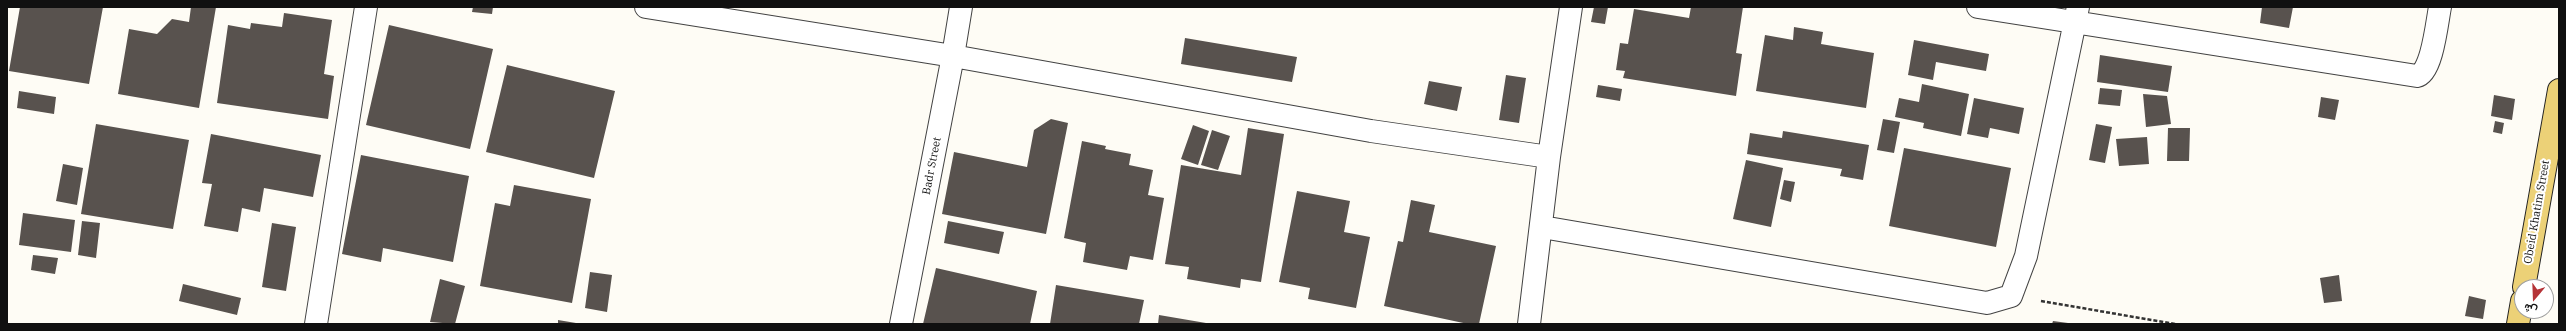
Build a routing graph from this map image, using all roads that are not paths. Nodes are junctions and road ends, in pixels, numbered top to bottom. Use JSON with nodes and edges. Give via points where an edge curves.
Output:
{"nodes":[{"id":1,"x":366,"y":7,"type":"edge"},
{"id":2,"x":646,"y":7,"type":"edge"},
{"id":3,"x":960,"y":7,"type":"edge"},
{"id":4,"x":1571,"y":7,"type":"edge"},
{"id":5,"x":1978,"y":7,"type":"edge"},
{"id":6,"x":2440,"y":7,"type":"edge"},
{"id":7,"x":2076,"y":15,"type":"edge"},
{"id":8,"x":953,"y":56,"type":"junction"},
{"id":9,"x":2559,"y":90,"type":"edge"},
{"id":10,"x":1549,"y":157,"type":"junction"},
{"id":11,"x":1542,"y":227,"type":"junction"},
{"id":12,"x":2525,"y":279,"type":"edge"},
{"id":13,"x":316,"y":324,"type":"edge"},
{"id":14,"x":901,"y":324,"type":"edge"},
{"id":15,"x":1529,"y":324,"type":"edge"}],
"edges":[{"from":1,"to":13,"type":"street"},
{"from":2,"to":8,"type":"street"},
{"from":3,"to":8,"type":"street","name":"Badr Street"},
{"from":4,"to":10,"type":"street"},
{"from":5,"to":7,"type":"street"},
{"from":6,"to":7,"type":"street","via":[[2426,70],[2417,76]]},
{"from":7,"to":11,"type":"street","via":[[2026,256],[2011,296],[1987,303]]},
{"from":8,"to":10,"type":"street","via":[[1371,131]]},
{"from":8,"to":14,"type":"street","name":"Badr Street"},
{"from":9,"to":12,"type":"main road","name":"Obeid Khatim Street"},
{"from":10,"to":11,"type":"street"},
{"from":11,"to":15,"type":"street"}]}
